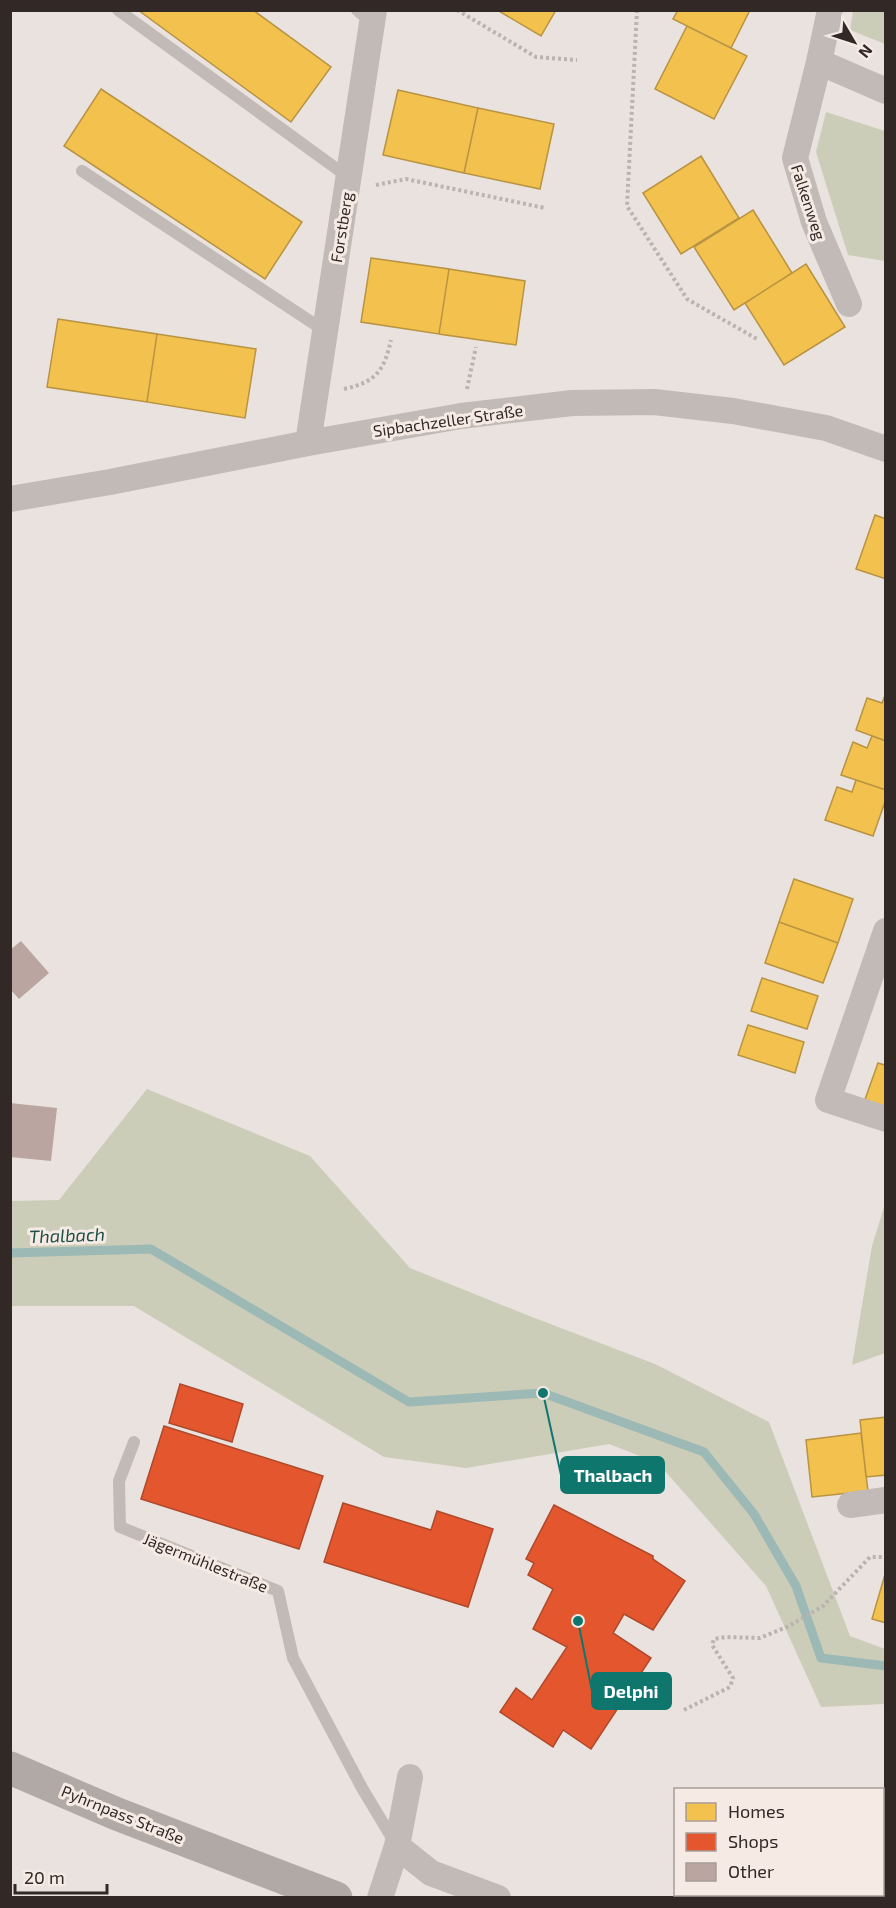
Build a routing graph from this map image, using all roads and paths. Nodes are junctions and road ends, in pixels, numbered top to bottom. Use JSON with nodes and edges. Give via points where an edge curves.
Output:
{"nodes":[{"id":1,"x":118,"y":10,"type":"edge"},
{"id":2,"x":457,"y":10,"type":"edge"},
{"id":3,"x":637,"y":10,"type":"edge"},
{"id":4,"x":830,"y":10,"type":"edge"},
{"id":5,"x":367,"y":15,"type":"edge"},
{"id":6,"x":577,"y":60,"type":"dead end"},
{"id":7,"x":819,"y":62,"type":"junction"},
{"id":8,"x":885,"y":91,"type":"edge"},
{"id":9,"x":82,"y":171,"type":"dead end"},
{"id":10,"x":347,"y":184,"type":"junction"},
{"id":11,"x":545,"y":208,"type":"dead end"},
{"id":12,"x":849,"y":304,"type":"dead end"},
{"id":13,"x":325,"y":331,"type":"junction"},
{"id":14,"x":757,"y":339,"type":"dead end"},
{"id":15,"x":391,"y":340,"type":"dead end"},
{"id":16,"x":476,"y":347,"type":"dead end"},
{"id":17,"x":316,"y":387,"type":"junction"},
{"id":18,"x":461,"y":416,"type":"junction"},
{"id":19,"x":308,"y":442,"type":"junction"},
{"id":20,"x":885,"y":449,"type":"edge"},
{"id":21,"x":10,"y":499,"type":"edge"},
{"id":22,"x":885,"y":931,"type":"edge"},
{"id":23,"x":885,"y":1119,"type":"edge"},
{"id":24,"x":134,"y":1442,"type":"dead end"},
{"id":25,"x":885,"y":1500,"type":"edge"},
{"id":26,"x":850,"y":1505,"type":"dead end"},
{"id":27,"x":885,"y":1557,"type":"edge"},
{"id":28,"x":684,"y":1710,"type":"dead end"},
{"id":29,"x":10,"y":1768,"type":"edge"},
{"id":30,"x":411,"y":1777,"type":"dead end"},
{"id":31,"x":397,"y":1846,"type":"junction"},
{"id":32,"x":336,"y":1898,"type":"edge"},
{"id":33,"x":380,"y":1898,"type":"edge"},
{"id":34,"x":498,"y":1898,"type":"edge"}],
"edges":[{"from":1,"to":10,"type":"lane"},
{"from":2,"to":6,"type":"path","via":[[536,57]]},
{"from":3,"to":14,"type":"path","via":[[627,206],[687,299]]},
{"from":4,"to":7,"type":"street","name":"Falkenweg"},
{"from":5,"to":10,"type":"street","name":"Forstberg"},
{"from":7,"to":8,"type":"street"},
{"from":7,"to":12,"type":"street","name":"Falkenweg","via":[[795,158],[814,222]]},
{"from":9,"to":13,"type":"lane"},
{"from":10,"to":11,"type":"path","via":[[406,179]]},
{"from":10,"to":13,"type":"street","name":"Forstberg"},
{"from":13,"to":17,"type":"street","name":"Forstberg"},
{"from":15,"to":17,"type":"path","via":[[387,360],[376,375],[361,385],[341,390]]},
{"from":16,"to":18,"type":"path"},
{"from":17,"to":19,"type":"street","name":"Forstberg"},
{"from":18,"to":19,"type":"street","name":"Sipbachzeller Straße"},
{"from":18,"to":20,"type":"street","name":"Sipbachzeller Straße","via":[[572,403],[654,402],[826,428]]},
{"from":19,"to":21,"type":"street","name":"Sipbachzeller Straße"},
{"from":22,"to":23,"type":"street","via":[[828,1100]]},
{"from":24,"to":31,"type":"lane","name":"Jägermühlestraße","via":[[119,1480],[120,1527],[278,1591],[293,1659]]},
{"from":25,"to":26,"type":"street"},
{"from":27,"to":28,"type":"path","via":[[870,1557],[823,1606],[789,1626],[760,1638],[714,1639],[712,1645],[733,1678],[730,1688]]},
{"from":29,"to":32,"type":"main road","name":"Pyhrnpass Straße","via":[[117,1814]]},
{"from":30,"to":31,"type":"street"},
{"from":31,"to":33,"type":"street"},
{"from":31,"to":34,"type":"street","name":"Jägermühlestraße","via":[[431,1873]]}]}
